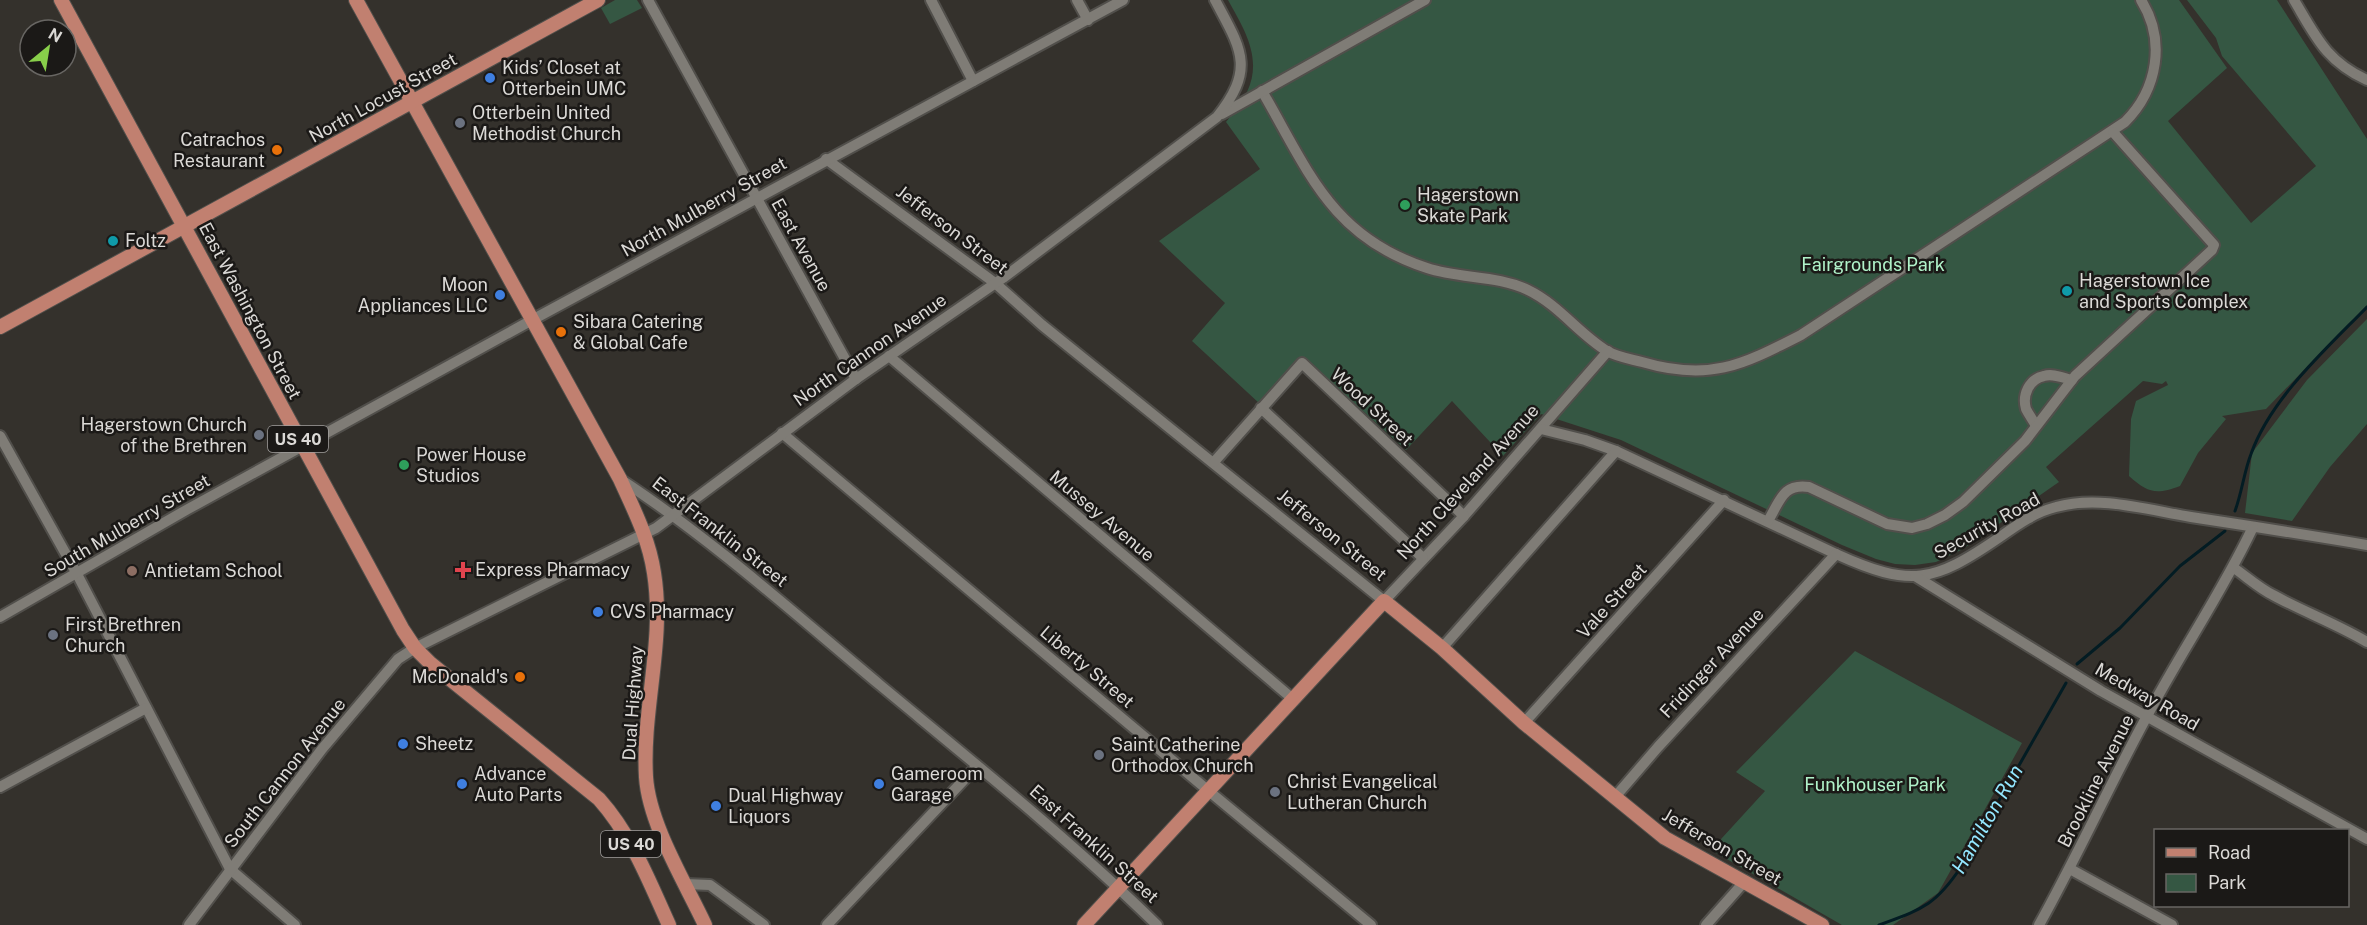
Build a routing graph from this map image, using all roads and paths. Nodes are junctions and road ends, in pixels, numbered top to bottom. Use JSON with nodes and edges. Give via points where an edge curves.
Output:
{"nodes":[{"id":1,"x":61,"y":0,"type":"edge"},
{"id":2,"x":356,"y":0,"type":"edge"},
{"id":3,"x":598,"y":0,"type":"edge"},
{"id":4,"x":648,"y":0,"type":"edge"},
{"id":5,"x":931,"y":0,"type":"edge"},
{"id":6,"x":1077,"y":0,"type":"edge"},
{"id":7,"x":1123,"y":0,"type":"edge"},
{"id":8,"x":1215,"y":0,"type":"edge"},
{"id":9,"x":1425,"y":0,"type":"edge"},
{"id":10,"x":2140,"y":0,"type":"edge"},
{"id":11,"x":2294,"y":0,"type":"edge"},
{"id":12,"x":1088,"y":20,"type":"junction"},
{"id":13,"x":2367,"y":80,"type":"edge"},
{"id":14,"x":973,"y":81,"type":"junction"},
{"id":15,"x":1262,"y":91,"type":"junction"},
{"id":16,"x":412,"y":101,"type":"junction"},
{"id":17,"x":1216,"y":117,"type":"junction"},
{"id":18,"x":2113,"y":132,"type":"junction"},
{"id":19,"x":826,"y":159,"type":"junction"},
{"id":20,"x":756,"y":199,"type":"junction"},
{"id":21,"x":185,"y":227,"type":"junction"},
{"id":22,"x":995,"y":283,"type":"junction"},
{"id":23,"x":532,"y":320,"type":"junction"},
{"id":24,"x":0,"y":327,"type":"edge"},
{"id":25,"x":1608,"y":351,"type":"junction"},
{"id":26,"x":889,"y":356,"type":"junction"},
{"id":27,"x":856,"y":379,"type":"junction"},
{"id":28,"x":2072,"y":380,"type":"junction"},
{"id":29,"x":1261,"y":408,"type":"junction"},
{"id":30,"x":2036,"y":426,"type":"junction"},
{"id":31,"x":1541,"y":429,"type":"junction"},
{"id":32,"x":782,"y":433,"type":"junction"},
{"id":33,"x":0,"y":436,"type":"edge"},
{"id":34,"x":303,"y":446,"type":"junction"},
{"id":35,"x":1616,"y":451,"type":"junction"},
{"id":36,"x":1214,"y":462,"type":"junction"},
{"id":37,"x":620,"y":479,"type":"junction"},
{"id":38,"x":1724,"y":500,"type":"junction"},
{"id":39,"x":673,"y":514,"type":"junction"},
{"id":40,"x":1464,"y":516,"type":"junction"},
{"id":41,"x":1768,"y":521,"type":"junction"},
{"id":42,"x":2253,"y":527,"type":"junction"},
{"id":43,"x":645,"y":535,"type":"junction"},
{"id":44,"x":2367,"y":545,"type":"edge"},
{"id":45,"x":1836,"y":554,"type":"junction"},
{"id":46,"x":1423,"y":558,"type":"junction"},
{"id":47,"x":2234,"y":568,"type":"junction"},
{"id":48,"x":77,"y":574,"type":"junction"},
{"id":49,"x":1915,"y":576,"type":"junction"},
{"id":50,"x":1384,"y":601,"type":"junction"},
{"id":51,"x":0,"y":616,"type":"edge"},
{"id":52,"x":2367,"y":642,"type":"edge"},
{"id":53,"x":415,"y":648,"type":"junction"},
{"id":54,"x":1443,"y":648,"type":"junction"},
{"id":55,"x":1294,"y":700,"type":"junction"},
{"id":56,"x":146,"y":708,"type":"junction"},
{"id":57,"x":2146,"y":717,"type":"junction"},
{"id":58,"x":1524,"y":723,"type":"junction"},
{"id":59,"x":977,"y":766,"type":"junction"},
{"id":60,"x":0,"y":787,"type":"edge"},
{"id":61,"x":1210,"y":792,"type":"junction"},
{"id":62,"x":1615,"y":797,"type":"junction"},
{"id":63,"x":2367,"y":838,"type":"edge"},
{"id":64,"x":230,"y":869,"type":"junction"},
{"id":65,"x":2070,"y":869,"type":"junction"},
{"id":66,"x":1745,"y":881,"type":"junction"},
{"id":67,"x":686,"y":884,"type":"junction"},
{"id":68,"x":1120,"y":888,"type":"junction"},
{"id":69,"x":189,"y":925,"type":"edge"},
{"id":70,"x":295,"y":925,"type":"edge"},
{"id":71,"x":669,"y":925,"type":"edge"},
{"id":72,"x":705,"y":925,"type":"edge"},
{"id":73,"x":764,"y":925,"type":"edge"},
{"id":74,"x":827,"y":925,"type":"edge"},
{"id":75,"x":1084,"y":925,"type":"edge"},
{"id":76,"x":1158,"y":925,"type":"edge"},
{"id":77,"x":1371,"y":925,"type":"edge"},
{"id":78,"x":1706,"y":925,"type":"edge"},
{"id":79,"x":1822,"y":925,"type":"edge"},
{"id":80,"x":2039,"y":925,"type":"edge"},
{"id":81,"x":2172,"y":925,"type":"edge"}],
"edges":[{"from":1,"to":21,"type":"main road","name":"East Washington Street","number":"US 40"},
{"from":2,"to":16,"type":"main road","name":"East Franklin Street","number":"US 40"},
{"from":3,"to":16,"type":"main road","name":"North Locust Street"},
{"from":4,"to":20,"type":"street","name":"East Avenue"},
{"from":5,"to":14,"type":"street"},
{"from":6,"to":12,"type":"street"},
{"from":7,"to":12,"type":"street","name":"North Mulberry Street"},
{"from":8,"to":17,"type":"street","name":"North Cannon Avenue","via":[[1233,31],[1241,57],[1239,81]]},
{"from":9,"to":15,"type":"street"},
{"from":10,"to":18,"type":"street","via":[[2155,35],[2153,77],[2136,111]]},
{"from":11,"to":13,"type":"street","via":[[2323,49],[2339,64]]},
{"from":12,"to":14,"type":"street","name":"North Mulberry Street"},
{"from":14,"to":19,"type":"street","name":"North Mulberry Street"},
{"from":15,"to":17,"type":"street"},
{"from":15,"to":25,"type":"street","via":[[1322,195],[1367,237],[1404,260],[1427,268],[1525,289]]},
{"from":16,"to":21,"type":"main road","name":"North Locust Street"},
{"from":16,"to":23,"type":"main road","name":"East Franklin Street","number":"US 40"},
{"from":17,"to":22,"type":"street","name":"North Cannon Avenue"},
{"from":18,"to":25,"type":"street","via":[[1802,335],[1753,359],[1735,366],[1677,370]]},
{"from":18,"to":28,"type":"street","via":[[2214,244]]},
{"from":19,"to":20,"type":"street","name":"North Mulberry Street"},
{"from":19,"to":22,"type":"street","name":"Jefferson Street"},
{"from":20,"to":23,"type":"street","name":"North Mulberry Street"},
{"from":20,"to":27,"type":"street","name":"East Avenue"},
{"from":21,"to":24,"type":"main road","name":"North Locust Street"},
{"from":21,"to":34,"type":"main road","name":"East Washington Street","number":"US 40"},
{"from":22,"to":26,"type":"street","name":"North Cannon Avenue"},
{"from":22,"to":36,"type":"street","name":"Jefferson Street"},
{"from":23,"to":34,"type":"street","name":"North Mulberry Street"},
{"from":23,"to":37,"type":"main road","name":"East Franklin Street","number":"US 40"},
{"from":25,"to":31,"type":"street","name":"North Cleveland Avenue"},
{"from":26,"to":27,"type":"street","name":"North Cannon Avenue"},
{"from":26,"to":55,"type":"street","name":"Mussey Avenue"},
{"from":27,"to":32,"type":"street","name":"North Cannon Avenue"},
{"from":28,"to":30,"type":"street"},
{"from":28,"to":30,"type":"street","via":[[2043,376],[2027,389],[2026,408]]},
{"from":29,"to":36,"type":"street","name":"Wood Street"},
{"from":29,"to":40,"type":"street","name":"Wood Street","via":[[1302,363]]},
{"from":29,"to":46,"type":"street"},
{"from":30,"to":41,"type":"street","via":[[1964,502],[1927,524],[1912,528],[1887,524],[1797,485],[1788,489]]},
{"from":31,"to":35,"type":"street","name":"Security Road"},
{"from":31,"to":40,"type":"street","name":"North Cleveland Avenue"},
{"from":32,"to":39,"type":"street","name":"North Cannon Avenue"},
{"from":32,"to":61,"type":"street","name":"Liberty Street"},
{"from":33,"to":48,"type":"street"},
{"from":34,"to":48,"type":"street","name":"South Mulberry Street"},
{"from":34,"to":53,"type":"main road","name":"East Washington Street","number":"US 40"},
{"from":35,"to":38,"type":"street","name":"Security Road"},
{"from":35,"to":54,"type":"street"},
{"from":36,"to":50,"type":"street","name":"Jefferson Street"},
{"from":37,"to":39,"type":"street","name":"East Franklin Street"},
{"from":37,"to":43,"type":"main road","name":"Dual Highway","number":"US 40"},
{"from":38,"to":41,"type":"street","name":"Security Road"},
{"from":38,"to":58,"type":"street","name":"Vale Street"},
{"from":39,"to":43,"type":"street","name":"North Cannon Avenue"},
{"from":39,"to":59,"type":"street","name":"East Franklin Street"},
{"from":40,"to":46,"type":"street","name":"North Cleveland Avenue"},
{"from":41,"to":45,"type":"street","name":"Security Road"},
{"from":42,"to":44,"type":"street","name":"Security Road"},
{"from":42,"to":47,"type":"street","name":"Brookline Avenue"},
{"from":42,"to":49,"type":"street","name":"Security Road","via":[[2119,505],[2073,503],[2033,515],[1967,560],[1940,572]]},
{"from":43,"to":53,"type":"street","name":"North Cannon Avenue"},
{"from":43,"to":67,"type":"main road","name":"Dual Highway","number":"US 40","via":[[655,574],[657,604],[646,778],[657,823]]},
{"from":45,"to":49,"type":"street","name":"Security Road","via":[[1871,570]]},
{"from":45,"to":62,"type":"street","name":"Fridinger Avenue"},
{"from":46,"to":50,"type":"street","name":"North Cleveland Avenue"},
{"from":47,"to":52,"type":"street","via":[[2270,594]]},
{"from":47,"to":57,"type":"street","name":"Brookline Avenue"},
{"from":48,"to":51,"type":"street","name":"South Mulberry Street"},
{"from":48,"to":56,"type":"street"},
{"from":49,"to":57,"type":"street","name":"Medway Road"},
{"from":50,"to":54,"type":"main road","name":"Jefferson Street"},
{"from":50,"to":55,"type":"main road","name":"North Cleveland Avenue"},
{"from":53,"to":64,"type":"street","name":"South Cannon Avenue","via":[[398,659],[330,740]]},
{"from":53,"to":71,"type":"main road","name":"East Washington Street","number":"US 40","via":[[599,799],[617,819]]},
{"from":54,"to":58,"type":"main road","name":"Jefferson Street"},
{"from":55,"to":61,"type":"main road","name":"North Cleveland Avenue"},
{"from":56,"to":60,"type":"street"},
{"from":56,"to":64,"type":"street"},
{"from":57,"to":63,"type":"street","name":"Medway Road"},
{"from":57,"to":65,"type":"street","name":"Brookline Avenue"},
{"from":58,"to":62,"type":"main road","name":"Jefferson Street"},
{"from":59,"to":68,"type":"street","name":"East Franklin Street"},
{"from":59,"to":74,"type":"street"},
{"from":61,"to":68,"type":"main road","name":"North Cleveland Avenue"},
{"from":61,"to":77,"type":"street","name":"Liberty Street"},
{"from":62,"to":66,"type":"main road","name":"Jefferson Street","via":[[1665,838]]},
{"from":64,"to":69,"type":"street","name":"South Cannon Avenue"},
{"from":64,"to":70,"type":"street"},
{"from":65,"to":80,"type":"street","name":"Brookline Avenue"},
{"from":65,"to":81,"type":"street"},
{"from":66,"to":78,"type":"street"},
{"from":66,"to":79,"type":"main road","name":"Jefferson Street"},
{"from":67,"to":72,"type":"main road","name":"Dual Highway","number":"US 40"},
{"from":67,"to":73,"type":"street","via":[[710,885]]},
{"from":68,"to":75,"type":"main road","name":"North Cleveland Avenue"},
{"from":68,"to":76,"type":"street","name":"East Franklin Street"}]}
